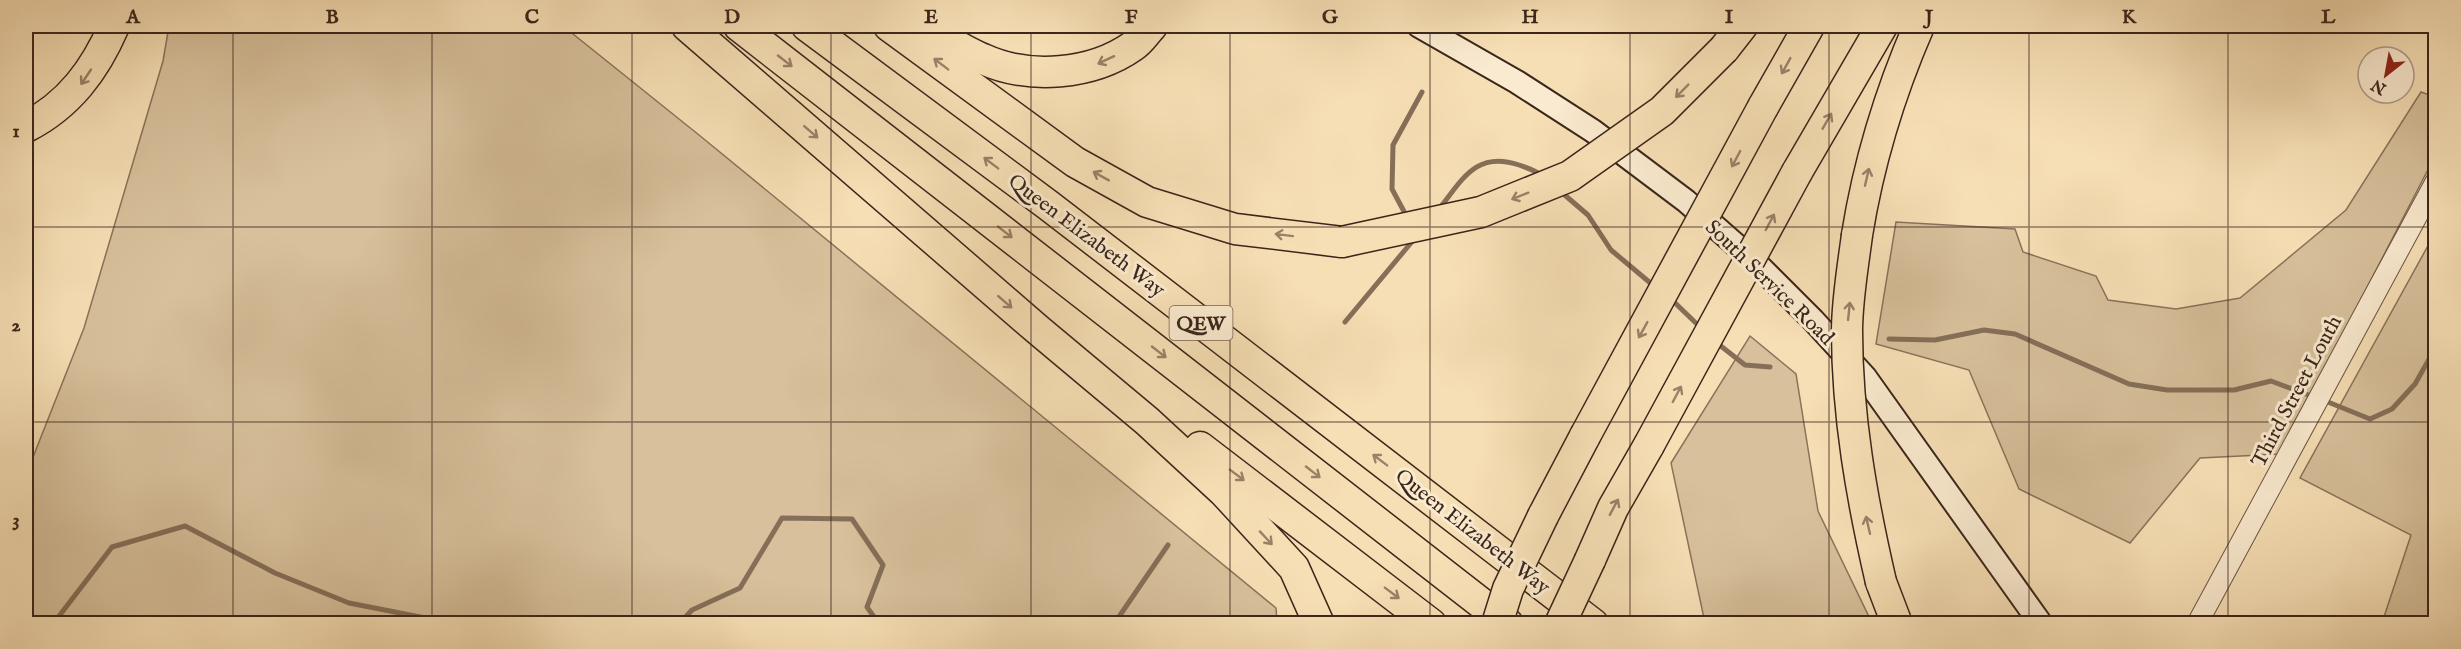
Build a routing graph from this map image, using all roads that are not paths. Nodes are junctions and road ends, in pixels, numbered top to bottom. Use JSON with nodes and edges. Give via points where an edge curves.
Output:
{"nodes":[{"id":1,"x":114,"y":26,"type":"edge"},
{"id":2,"x":687,"y":26,"type":"edge"},
{"id":3,"x":739,"y":26,"type":"edge"},
{"id":4,"x":807,"y":26,"type":"edge"},
{"id":5,"x":890,"y":26,"type":"edge"},
{"id":6,"x":922,"y":26,"type":"edge"},
{"id":7,"x":1152,"y":26,"type":"edge"},
{"id":8,"x":1419,"y":26,"type":"edge"},
{"id":9,"x":1742,"y":26,"type":"edge"},
{"id":10,"x":1809,"y":26,"type":"edge"},
{"id":11,"x":1882,"y":26,"type":"edge"},
{"id":12,"x":1919,"y":26,"type":"edge"},
{"id":13,"x":26,"y":127,"type":"edge"},
{"id":14,"x":2436,"y":181,"type":"edge"},
{"id":15,"x":1036,"y":329,"type":"junction"},
{"id":16,"x":1320,"y":624,"type":"edge"},
{"id":17,"x":1431,"y":624,"type":"edge"},
{"id":18,"x":1497,"y":624,"type":"edge"},
{"id":19,"x":1508,"y":624,"type":"edge"},
{"id":20,"x":1560,"y":624,"type":"edge"},
{"id":21,"x":1593,"y":624,"type":"edge"},
{"id":22,"x":1897,"y":624,"type":"edge"},
{"id":23,"x":2041,"y":624,"type":"edge"},
{"id":24,"x":2197,"y":624,"type":"edge"}],
"edges":[{"from":1,"to":13,"type":"highway","one_way":true,"via":[[80,86],[45,117]]},
{"from":2,"to":15,"type":"highway","one_way":true},
{"from":3,"to":19,"type":"highway","number":"QEW","one_way":true},
{"from":21,"to":4,"type":"highway","name":"Queen Elizabeth Way","number":"QEW","one_way":true},
{"from":9,"to":5,"type":"highway","one_way":true,"bridge":true,"via":[[1662,111],[1570,176],[1481,212],[1342,242],[1235,229],[1147,202],[1075,162]]},
{"from":7,"to":6,"type":"highway","one_way":true,"via":[[1135,45],[1102,64],[1060,72],[1023,70],[984,60]]},
{"from":8,"to":23,"type":"main road","name":"South Service Road","via":[[1593,131],[1686,201],[1753,260],[1865,377]]},
{"from":10,"to":18,"type":"highway","one_way":true,"bridge":true,"via":[[1543,516],[1508,589]]},
{"from":20,"to":11,"type":"highway","one_way":true,"bridge":true,"via":[[1613,508],[1797,172]]},
{"from":22,"to":12,"type":"highway","one_way":true,"bridge":true,"via":[[1881,582],[1864,506],[1851,413],[1847,330],[1865,181],[1885,109]]},
{"from":14,"to":24,"type":"street","name":"Third Street Louth"},
{"from":15,"to":16,"type":"highway","one_way":true,"via":[[1147,421],[1224,492],[1294,568]]},
{"from":15,"to":17,"type":"highway","one_way":true,"via":[[1215,458]]}]}
